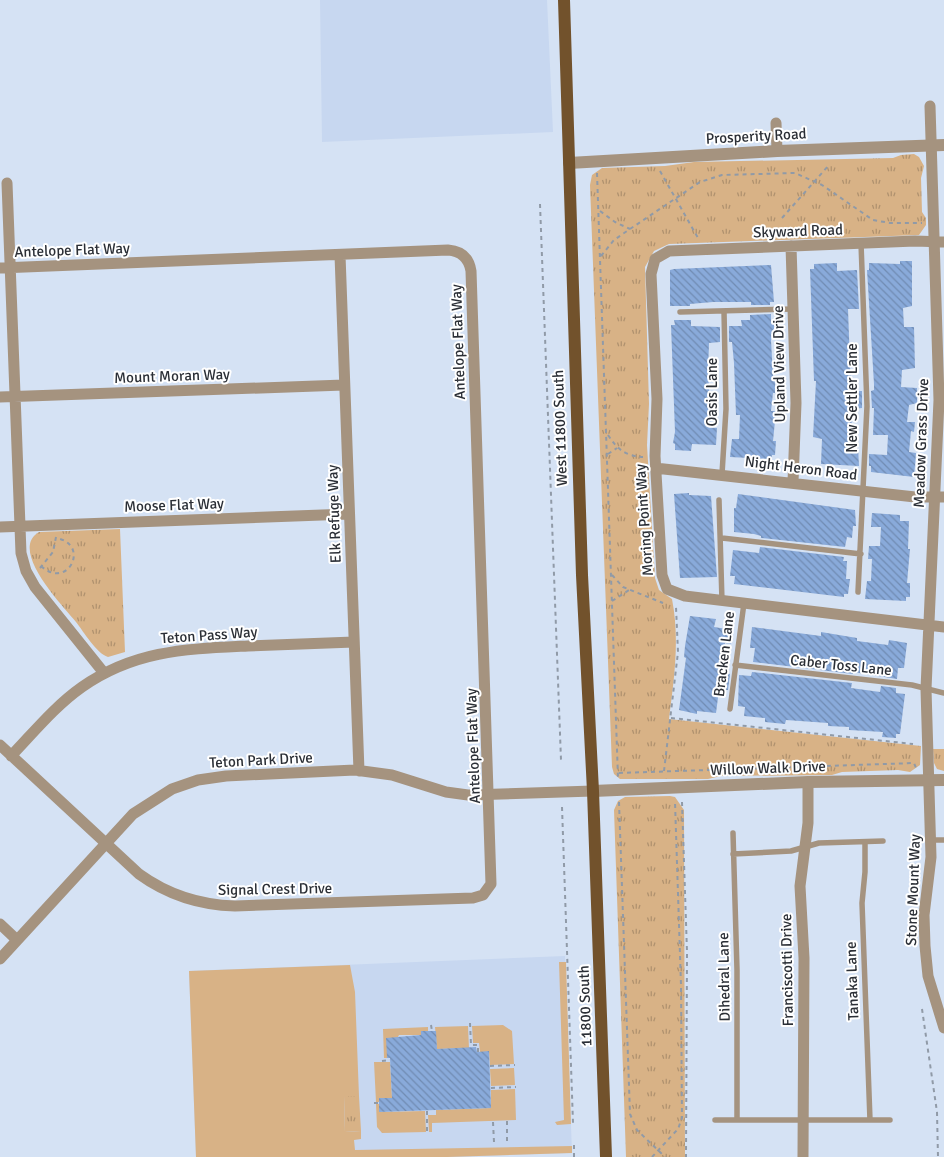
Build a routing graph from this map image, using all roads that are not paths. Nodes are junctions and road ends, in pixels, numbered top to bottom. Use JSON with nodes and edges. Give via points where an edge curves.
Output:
{"nodes":[{"id":1,"x":564,"y":0,"type":"edge"},
{"id":2,"x":930,"y":106,"type":"dead end"},
{"id":3,"x":776,"y":122,"type":"dead end"},
{"id":4,"x":938,"y":145,"type":"edge"},
{"id":5,"x":777,"y":151,"type":"junction"},
{"id":6,"x":569,"y":162,"type":"junction"},
{"id":7,"x":7,"y":183,"type":"dead end"},
{"id":8,"x":939,"y":242,"type":"edge"},
{"id":9,"x":861,"y":243,"type":"junction"},
{"id":10,"x":791,"y":246,"type":"junction"},
{"id":11,"x":340,"y":256,"type":"junction"},
{"id":12,"x":655,"y":259,"type":"joint"},
{"id":13,"x":5,"y":268,"type":"edge"},
{"id":14,"x":793,"y":308,"type":"junction"},
{"id":15,"x":724,"y":311,"type":"junction"},
{"id":16,"x":680,"y":312,"type":"dead end"},
{"id":17,"x":344,"y":384,"type":"junction"},
{"id":18,"x":0,"y":397,"type":"edge"},
{"id":19,"x":15,"y":397,"type":"junction"},
{"id":20,"x":655,"y":468,"type":"junction"},
{"id":21,"x":722,"y":474,"type":"junction"},
{"id":22,"x":793,"y":482,"type":"junction"},
{"id":23,"x":863,"y":490,"type":"junction"},
{"id":24,"x":939,"y":497,"type":"edge"},
{"id":25,"x":720,"y":500,"type":"dead end"},
{"id":26,"x":349,"y":514,"type":"junction"},
{"id":27,"x":0,"y":526,"type":"edge"},
{"id":28,"x":20,"y":526,"type":"junction"},
{"id":29,"x":722,"y":538,"type":"junction"},
{"id":30,"x":860,"y":554,"type":"junction"},
{"id":31,"x":858,"y":592,"type":"dead end"},
{"id":32,"x":722,"y":600,"type":"junction"},
{"id":33,"x":744,"y":603,"type":"junction"},
{"id":34,"x":929,"y":625,"type":"junction"},
{"id":35,"x":944,"y":627,"type":"edge"},
{"id":36,"x":354,"y":642,"type":"junction"},
{"id":37,"x":735,"y":665,"type":"junction"},
{"id":38,"x":104,"y":673,"type":"junction"},
{"id":39,"x":926,"y":689,"type":"junction"},
{"id":40,"x":944,"y":693,"type":"edge"},
{"id":41,"x":730,"y":709,"type":"dead end"},
{"id":42,"x":0,"y":745,"type":"edge"},
{"id":43,"x":12,"y":756,"type":"junction"},
{"id":44,"x":358,"y":771,"type":"junction"},
{"id":45,"x":927,"y":775,"type":"junction"},
{"id":46,"x":944,"y":780,"type":"edge"},
{"id":47,"x":808,"y":782,"type":"junction"},
{"id":48,"x":593,"y":791,"type":"junction"},
{"id":49,"x":490,"y":795,"type":"junction"},
{"id":50,"x":732,"y":833,"type":"dead end"},
{"id":51,"x":930,"y":840,"type":"junction"},
{"id":52,"x":944,"y":840,"type":"edge"},
{"id":53,"x":883,"y":841,"type":"dead end"},
{"id":54,"x":865,"y":842,"type":"junction"},
{"id":55,"x":106,"y":843,"type":"junction"},
{"id":56,"x":804,"y":847,"type":"junction"},
{"id":57,"x":595,"y":854,"type":"joint"},
{"id":58,"x":733,"y":854,"type":"junction"},
{"id":59,"x":487,"y":892,"type":"joint"},
{"id":60,"x":0,"y":924,"type":"edge"},
{"id":61,"x":17,"y":940,"type":"junction"},
{"id":62,"x":0,"y":959,"type":"edge"},
{"id":63,"x":944,"y":1028,"type":"edge"},
{"id":64,"x":715,"y":1120,"type":"dead end"},
{"id":65,"x":737,"y":1120,"type":"junction"},
{"id":66,"x":803,"y":1120,"type":"junction"},
{"id":67,"x":870,"y":1120,"type":"junction"},
{"id":68,"x":890,"y":1120,"type":"dead end"},
{"id":69,"x":606,"y":1157,"type":"edge"},
{"id":70,"x":803,"y":1157,"type":"edge"}],
"edges":[{"from":1,"to":6,"type":"main road","name":"West 11800 South"},
{"from":2,"to":4,"type":"street","name":"Meadow Grass Drive"},
{"from":3,"to":5,"type":"street"},
{"from":4,"to":5,"type":"street","name":"Prosperity Road"},
{"from":4,"to":8,"type":"street","name":"Meadow Grass Drive"},
{"from":5,"to":6,"type":"street","name":"Prosperity Road"},
{"from":6,"to":48,"type":"main road","name":"West 11800 South","via":[[582,575]]},
{"from":7,"to":13,"type":"street"},
{"from":8,"to":9,"type":"street","name":"Skyward Road"},
{"from":8,"to":24,"type":"street","name":"Meadow Grass Drive"},
{"from":9,"to":10,"type":"street","name":"Skyward Road"},
{"from":9,"to":23,"type":"lane","name":"New Settler Lane","via":[[867,406]]},
{"from":10,"to":12,"type":"street","name":"Skyward Road","via":[[669,250]]},
{"from":10,"to":14,"type":"street","name":"Upland View Drive"},
{"from":11,"to":13,"type":"street","name":"Antelope Flat Way"},
{"from":11,"to":17,"type":"street","name":"Elk Refuge Way"},
{"from":11,"to":49,"type":"street","name":"Antelope Flat Way","via":[[453,250],[462,254],[470,266]]},
{"from":12,"to":20,"type":"street","name":"Moring Point Way","via":[[651,274]]},
{"from":13,"to":19,"type":"street"},
{"from":14,"to":15,"type":"lane"},
{"from":14,"to":22,"type":"street","name":"Upland View Drive","via":[[796,402]]},
{"from":15,"to":16,"type":"lane"},
{"from":15,"to":21,"type":"lane","name":"Oasis Lane","via":[[726,409]]},
{"from":17,"to":19,"type":"street","name":"Mount Moran Way"},
{"from":17,"to":26,"type":"street","name":"Elk Refuge Way"},
{"from":18,"to":19,"type":"street","name":"Mount Moran Way"},
{"from":19,"to":28,"type":"street"},
{"from":20,"to":21,"type":"street","name":"Night Heron Road"},
{"from":20,"to":32,"type":"street","name":"Moring Point Way","via":[[664,583],[671,591],[685,596]]},
{"from":21,"to":22,"type":"street","name":"Night Heron Road"},
{"from":22,"to":23,"type":"street","name":"Night Heron Road"},
{"from":23,"to":24,"type":"street","name":"Night Heron Road"},
{"from":23,"to":30,"type":"lane","name":"New Settler Lane"},
{"from":24,"to":34,"type":"street","name":"Meadow Grass Drive"},
{"from":25,"to":29,"type":"lane"},
{"from":26,"to":28,"type":"street","name":"Moose Flat Way"},
{"from":26,"to":36,"type":"street","name":"Elk Refuge Way"},
{"from":27,"to":28,"type":"street","name":"Moose Flat Way"},
{"from":28,"to":38,"type":"street","via":[[21,553],[30,579]]},
{"from":29,"to":30,"type":"lane"},
{"from":29,"to":32,"type":"lane"},
{"from":30,"to":31,"type":"lane","name":"New Settler Lane"},
{"from":32,"to":33,"type":"street","name":"Moring Point Way"},
{"from":33,"to":34,"type":"street","name":"Moring Point Way"},
{"from":33,"to":37,"type":"lane","name":"Bracken Lane"},
{"from":34,"to":35,"type":"street","name":"Moring Point Way"},
{"from":34,"to":39,"type":"street","name":"Meadow Grass Drive"},
{"from":36,"to":38,"type":"street","name":"Teton Pass Way","via":[[182,649],[138,658]]},
{"from":36,"to":44,"type":"street","name":"Elk Refuge Way"},
{"from":37,"to":39,"type":"lane","name":"Caber Toss Lane"},
{"from":37,"to":41,"type":"lane","name":"Bracken Lane"},
{"from":38,"to":43,"type":"street","name":"Teton Pass Way","via":[[62,704]]},
{"from":39,"to":40,"type":"lane","name":"Caber Toss Lane"},
{"from":39,"to":45,"type":"street","name":"Meadow Grass Drive"},
{"from":42,"to":43,"type":"street","name":"Signal Crest Drive"},
{"from":43,"to":55,"type":"street","name":"Signal Crest Drive"},
{"from":44,"to":49,"type":"street","name":"Teton Park Drive","via":[[392,775],[458,794]]},
{"from":44,"to":55,"type":"street","name":"Teton Park Drive","via":[[226,776],[192,782],[145,804]]},
{"from":45,"to":46,"type":"street","name":"Willow Walk Drive"},
{"from":45,"to":47,"type":"street","name":"Willow Walk Drive"},
{"from":45,"to":51,"type":"street","name":"Stone Mount Way"},
{"from":47,"to":48,"type":"street","name":"Willow Walk Drive"},
{"from":47,"to":56,"type":"street","name":"Franciscotti Drive","via":[[808,823]]},
{"from":48,"to":49,"type":"street","name":"Teton Park Drive"},
{"from":48,"to":57,"type":"main road","name":"West 11800 South"},
{"from":49,"to":59,"type":"street","name":"Antelope Flat Way","via":[[492,880]]},
{"from":50,"to":58,"type":"lane","name":"Dihedral Lane"},
{"from":51,"to":52,"type":"lane"},
{"from":51,"to":63,"type":"street","name":"Stone Mount Way","via":[[925,946],[928,976]]},
{"from":53,"to":54,"type":"lane"},
{"from":54,"to":56,"type":"lane","via":[[819,843]]},
{"from":54,"to":67,"type":"lane","name":"Tanaka Lane","via":[[862,903]]},
{"from":55,"to":59,"type":"street","name":"Signal Crest Drive","via":[[139,874],[161,888],[186,899],[210,904],[235,906],[473,898]]},
{"from":55,"to":61,"type":"street","name":"Teton Park Drive"},
{"from":56,"to":58,"type":"lane","via":[[791,851]]},
{"from":56,"to":66,"type":"street","name":"Franciscotti Drive","via":[[800,886],[804,958]]},
{"from":57,"to":69,"type":"main road","name":"11800 South"},
{"from":58,"to":65,"type":"lane","name":"Dihedral Lane"},
{"from":60,"to":61,"type":"street"},
{"from":61,"to":62,"type":"street","name":"Teton Park Drive"},
{"from":64,"to":65,"type":"lane"},
{"from":65,"to":66,"type":"lane"},
{"from":66,"to":67,"type":"lane"},
{"from":66,"to":70,"type":"street","name":"Franciscotti Drive"},
{"from":67,"to":68,"type":"lane"}]}
